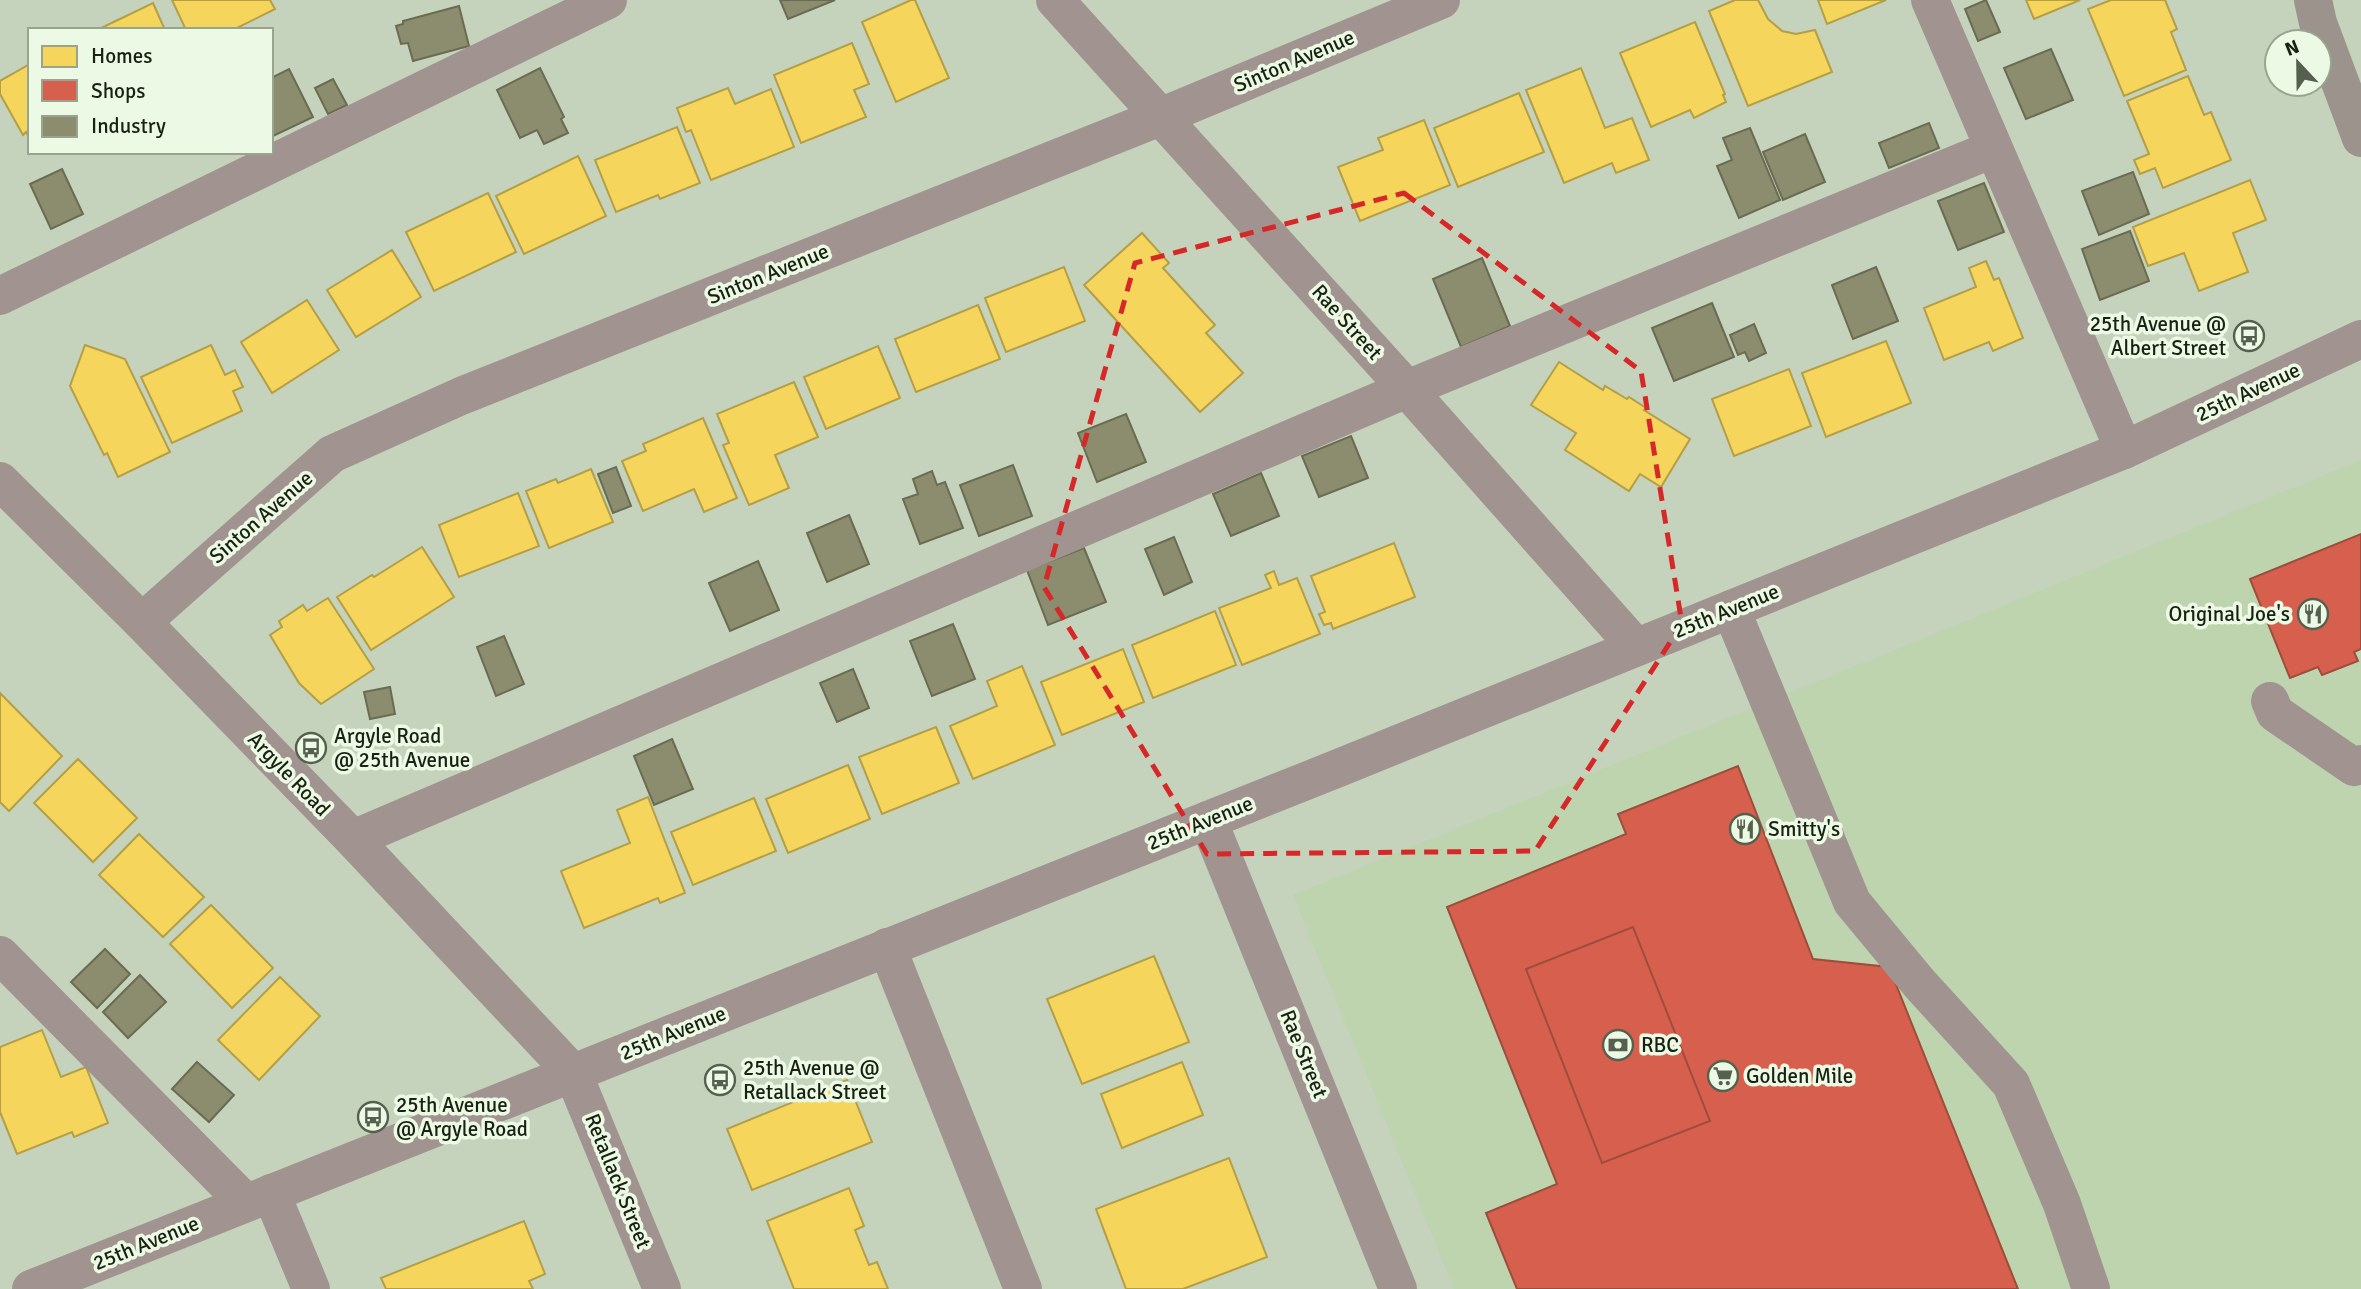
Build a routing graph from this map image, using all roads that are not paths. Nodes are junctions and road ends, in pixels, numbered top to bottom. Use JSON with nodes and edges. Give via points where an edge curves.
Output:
{"nodes":[{"id":1,"x":608,"y":0,"type":"edge"},
{"id":2,"x":1055,"y":0,"type":"edge"},
{"id":3,"x":1441,"y":0,"type":"edge"},
{"id":4,"x":1930,"y":0,"type":"edge"},
{"id":5,"x":2313,"y":0,"type":"edge"},
{"id":6,"x":1160,"y":117,"type":"junction"},
{"id":7,"x":2361,"y":138,"type":"edge"},
{"id":8,"x":1993,"y":149,"type":"junction"},
{"id":9,"x":0,"y":296,"type":"edge"},
{"id":10,"x":2361,"y":339,"type":"edge"},
{"id":11,"x":1407,"y":388,"type":"junction"},
{"id":12,"x":2124,"y":450,"type":"junction"},
{"id":13,"x":0,"y":481,"type":"edge"},
{"id":14,"x":1731,"y":609,"type":"junction"},
{"id":15,"x":142,"y":622,"type":"junction"},
{"id":16,"x":1636,"y":647,"type":"junction"},
{"id":17,"x":2270,"y":701,"type":"dead end"},
{"id":18,"x":2359,"y":771,"type":"edge"},
{"id":19,"x":1208,"y":820,"type":"junction"},
{"id":20,"x":353,"y":839,"type":"junction"},
{"id":21,"x":887,"y":947,"type":"junction"},
{"id":22,"x":0,"y":955,"type":"edge"},
{"id":23,"x":573,"y":1073,"type":"junction"},
{"id":24,"x":258,"y":1198,"type":"junction"},
{"id":25,"x":31,"y":1289,"type":"edge"},
{"id":26,"x":311,"y":1289,"type":"edge"},
{"id":27,"x":662,"y":1289,"type":"edge"},
{"id":28,"x":1023,"y":1289,"type":"edge"},
{"id":29,"x":1398,"y":1289,"type":"edge"},
{"id":30,"x":2091,"y":1289,"type":"edge"}],
"edges":[{"from":1,"to":9,"type":"street"},
{"from":2,"to":6,"type":"street","name":"Rae Street"},
{"from":3,"to":6,"type":"street","name":"Sinton Avenue"},
{"from":4,"to":8,"type":"street"},
{"from":5,"to":7,"type":"main road"},
{"from":6,"to":11,"type":"street","name":"Rae Street"},
{"from":6,"to":15,"type":"street","name":"Sinton Avenue","via":[[461,396],[332,454]]},
{"from":8,"to":11,"type":"street"},
{"from":8,"to":12,"type":"street"},
{"from":10,"to":12,"type":"street","name":"25th Avenue"},
{"from":11,"to":16,"type":"street","name":"Rae Street"},
{"from":11,"to":20,"type":"street"},
{"from":12,"to":14,"type":"street","name":"25th Avenue"},
{"from":13,"to":15,"type":"street","name":"Argyle Road"},
{"from":14,"to":16,"type":"street","name":"25th Avenue"},
{"from":14,"to":30,"type":"street","via":[[1852,902],[2011,1084],[2062,1204]]},
{"from":15,"to":20,"type":"street","name":"Argyle Road"},
{"from":16,"to":19,"type":"street","name":"25th Avenue"},
{"from":17,"to":18,"type":"street","via":[[2275,713]]},
{"from":19,"to":21,"type":"street","name":"25th Avenue"},
{"from":19,"to":29,"type":"street","name":"Rae Street"},
{"from":20,"to":23,"type":"street","name":"Argyle Road"},
{"from":21,"to":23,"type":"street","name":"25th Avenue"},
{"from":21,"to":28,"type":"street"},
{"from":22,"to":24,"type":"street"},
{"from":23,"to":24,"type":"street","name":"25th Avenue"},
{"from":23,"to":27,"type":"street","name":"Retallack Street"},
{"from":24,"to":25,"type":"street","name":"25th Avenue"},
{"from":24,"to":26,"type":"street"}]}
